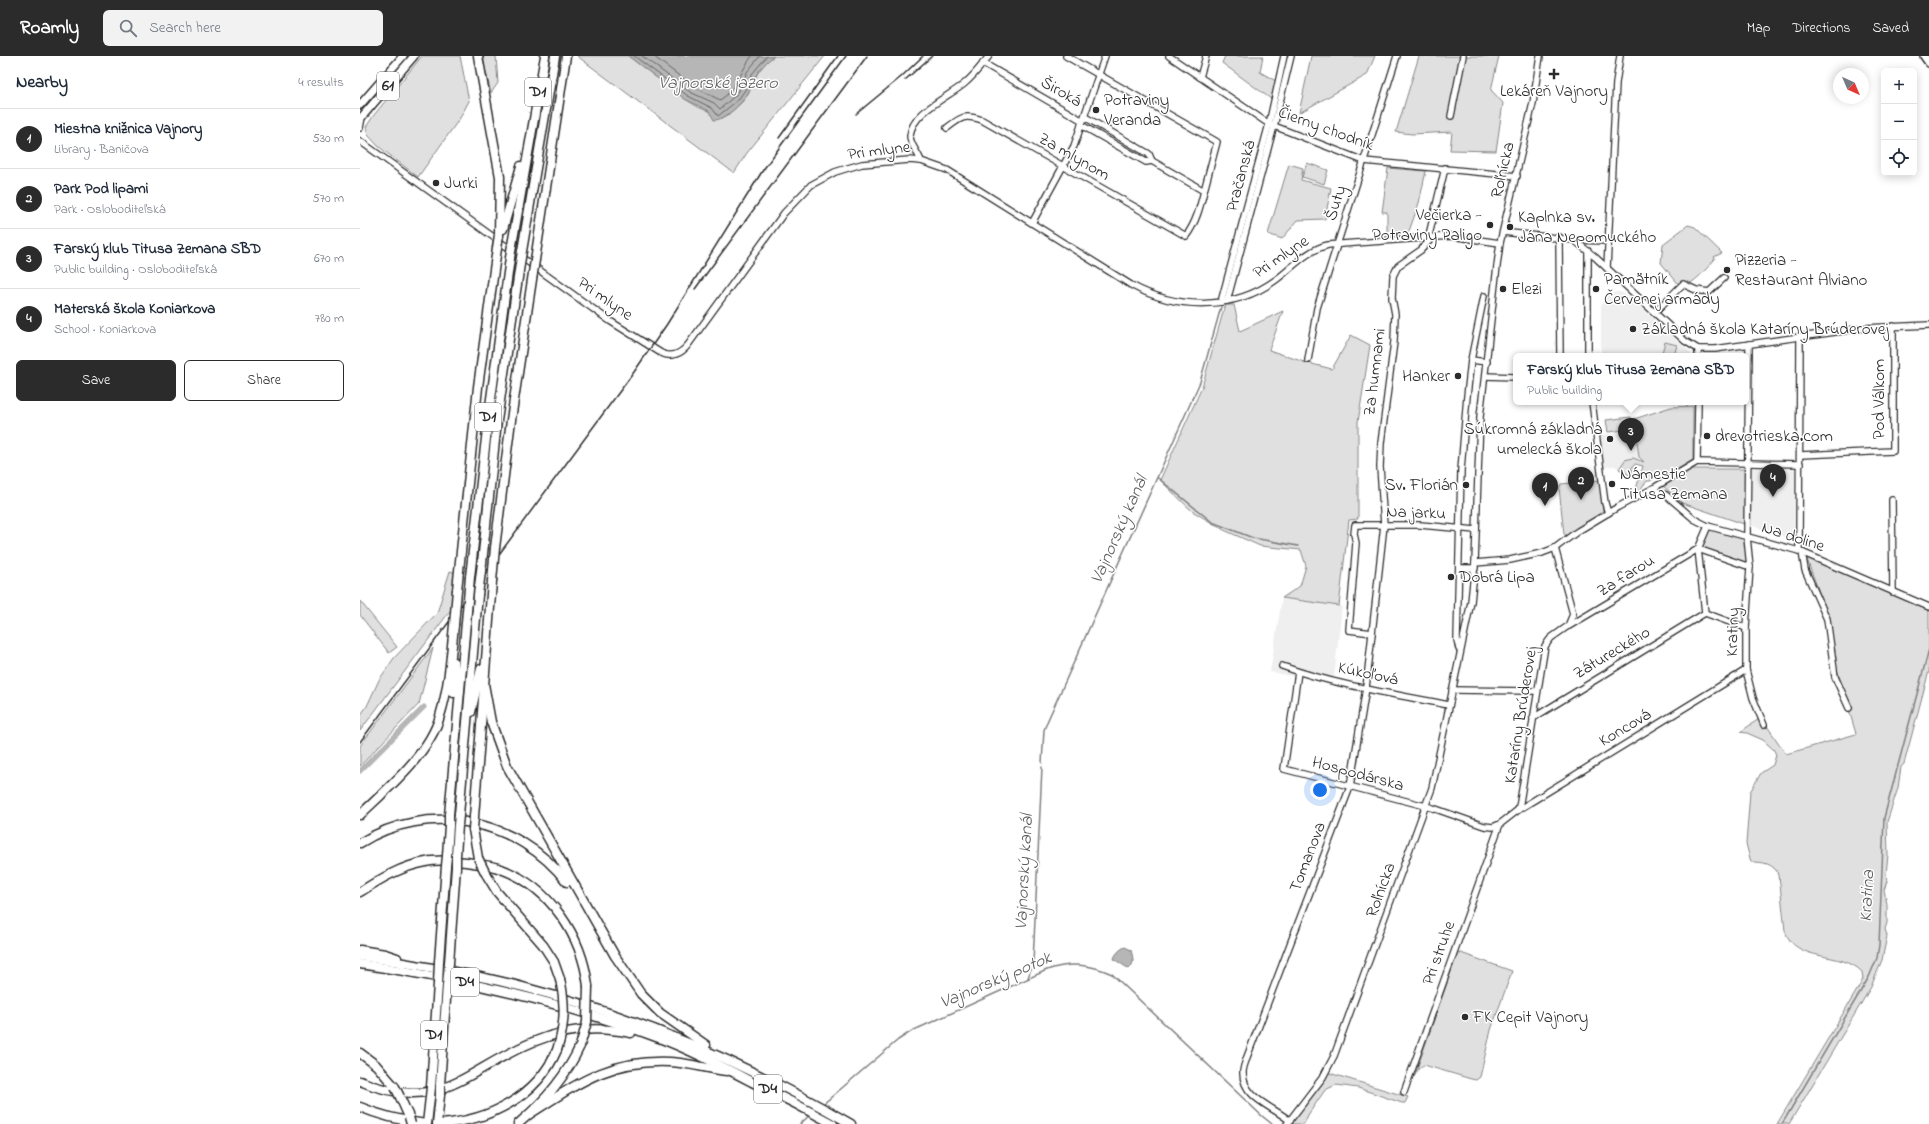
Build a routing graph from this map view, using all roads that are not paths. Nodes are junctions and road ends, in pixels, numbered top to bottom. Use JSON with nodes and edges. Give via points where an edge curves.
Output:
{"nodes":[{"id":1,"x":403,"y":56,"type":"edge"},
{"id":2,"x":414,"y":56,"type":"edge"},
{"id":3,"x":478,"y":56,"type":"edge"},
{"id":4,"x":545,"y":56,"type":"edge"},
{"id":5,"x":554,"y":56,"type":"edge"},
{"id":6,"x":565,"y":56,"type":"edge"},
{"id":7,"x":989,"y":56,"type":"edge"},
{"id":8,"x":1066,"y":56,"type":"edge"},
{"id":9,"x":1105,"y":56,"type":"edge"},
{"id":10,"x":1169,"y":56,"type":"edge"},
{"id":11,"x":1206,"y":56,"type":"edge"},
{"id":12,"x":1284,"y":56,"type":"edge"},
{"id":13,"x":1291,"y":56,"type":"edge"},
{"id":14,"x":1397,"y":56,"type":"edge"},
{"id":15,"x":1463,"y":56,"type":"edge"},
{"id":16,"x":1540,"y":56,"type":"edge"},
{"id":17,"x":1620,"y":56,"type":"edge"},
{"id":18,"x":1924,"y":56,"type":"edge"},
{"id":19,"x":1929,"y":62,"type":"edge"},
{"id":20,"x":984,"y":63,"type":"junction"},
{"id":21,"x":1099,"y":74,"type":"junction"},
{"id":22,"x":1200,"y":77,"type":"junction"},
{"id":23,"x":360,"y":105,"type":"edge"},
{"id":24,"x":1451,"y":116,"type":"dead end"},
{"id":25,"x":361,"y":117,"type":"edge"},
{"id":26,"x":1083,"y":121,"type":"junction"},
{"id":27,"x":1272,"y":125,"type":"junction"},
{"id":28,"x":360,"y":128,"type":"edge"},
{"id":29,"x":532,"y":128,"type":"junction"},
{"id":30,"x":947,"y":128,"type":"dead end"},
{"id":31,"x":360,"y":134,"type":"edge"},
{"id":32,"x":360,"y":142,"type":"edge"},
{"id":33,"x":1152,"y":160,"type":"junction"},
{"id":34,"x":921,"y":161,"type":"junction"},
{"id":35,"x":1364,"y":161,"type":"junction"},
{"id":36,"x":1063,"y":167,"type":"junction"},
{"id":37,"x":1445,"y":168,"type":"junction"},
{"id":38,"x":1517,"y":176,"type":"junction"},
{"id":39,"x":1204,"y":191,"type":"junction"},
{"id":40,"x":1032,"y":223,"type":"junction"},
{"id":41,"x":1503,"y":232,"type":"junction"},
{"id":42,"x":1559,"y":237,"type":"junction"},
{"id":43,"x":1430,"y":238,"type":"junction"},
{"id":44,"x":499,"y":240,"type":"junction"},
{"id":45,"x":1574,"y":240,"type":"junction"},
{"id":46,"x":1608,"y":241,"type":"junction"},
{"id":47,"x":1500,"y":243,"type":"junction"},
{"id":48,"x":1337,"y":245,"type":"junction"},
{"id":49,"x":1588,"y":251,"type":"junction"},
{"id":50,"x":1607,"y":268,"type":"junction"},
{"id":51,"x":1724,"y":278,"type":"dead end"},
{"id":52,"x":1484,"y":296,"type":"dead end"},
{"id":53,"x":1227,"y":301,"type":"junction"},
{"id":54,"x":1221,"y":302,"type":"junction"},
{"id":55,"x":1655,"y":312,"type":"junction"},
{"id":56,"x":1893,"y":326,"type":"junction"},
{"id":57,"x":1929,"y":326,"type":"edge"},
{"id":58,"x":1800,"y":336,"type":"junction"},
{"id":59,"x":1749,"y":344,"type":"junction"},
{"id":60,"x":1698,"y":349,"type":"junction"},
{"id":61,"x":1560,"y":353,"type":"edge"},
{"id":62,"x":1588,"y":353,"type":"edge"},
{"id":63,"x":1698,"y":353,"type":"edge"},
{"id":64,"x":1749,"y":353,"type":"edge"},
{"id":65,"x":1308,"y":360,"type":"dead end"},
{"id":66,"x":1471,"y":360,"type":"junction"},
{"id":67,"x":1487,"y":362,"type":"junction"},
{"id":68,"x":1485,"y":376,"type":"junction"},
{"id":69,"x":1513,"y":377,"type":"edge"},
{"id":70,"x":1592,"y":405,"type":"edge"},
{"id":71,"x":1698,"y":405,"type":"edge"},
{"id":72,"x":1748,"y":405,"type":"edge"},
{"id":73,"x":1800,"y":455,"type":"junction"},
{"id":74,"x":1697,"y":462,"type":"junction"},
{"id":75,"x":1748,"y":463,"type":"junction"},
{"id":76,"x":1800,"y":464,"type":"junction"},
{"id":77,"x":1652,"y":490,"type":"junction"},
{"id":78,"x":1892,"y":500,"type":"dead end"},
{"id":79,"x":1608,"y":513,"type":"junction"},
{"id":80,"x":1384,"y":525,"type":"junction"},
{"id":81,"x":1708,"y":526,"type":"junction"},
{"id":82,"x":1461,"y":529,"type":"junction"},
{"id":83,"x":1476,"y":530,"type":"junction"},
{"id":84,"x":1748,"y":537,"type":"junction"},
{"id":85,"x":1555,"y":548,"type":"junction"},
{"id":86,"x":1698,"y":549,"type":"junction"},
{"id":87,"x":1801,"y":552,"type":"junction"},
{"id":88,"x":1475,"y":565,"type":"junction"},
{"id":89,"x":1750,"y":567,"type":"junction"},
{"id":90,"x":1460,"y":568,"type":"junction"},
{"id":91,"x":1893,"y":592,"type":"junction"},
{"id":92,"x":1929,"y":607,"type":"edge"},
{"id":93,"x":1705,"y":613,"type":"junction"},
{"id":94,"x":1573,"y":614,"type":"junction"},
{"id":95,"x":1580,"y":620,"type":"junction"},
{"id":96,"x":1457,"y":621,"type":"junction"},
{"id":97,"x":1467,"y":622,"type":"junction"},
{"id":98,"x":454,"y":625,"type":"junction"},
{"id":99,"x":1568,"y":626,"type":"junction"},
{"id":100,"x":1746,"y":628,"type":"junction"},
{"id":101,"x":1372,"y":633,"type":"junction"},
{"id":102,"x":487,"y":640,"type":"junction"},
{"id":103,"x":1460,"y":650,"type":"junction"},
{"id":104,"x":1282,"y":666,"type":"dead end"},
{"id":105,"x":1746,"y":670,"type":"junction"},
{"id":106,"x":1298,"y":672,"type":"junction"},
{"id":107,"x":484,"y":684,"type":"junction"},
{"id":108,"x":1366,"y":688,"type":"junction"},
{"id":109,"x":1452,"y":690,"type":"junction"},
{"id":110,"x":1537,"y":691,"type":"junction"},
{"id":111,"x":1448,"y":705,"type":"junction"},
{"id":112,"x":1849,"y":708,"type":"dead end"},
{"id":113,"x":1533,"y":718,"type":"junction"},
{"id":114,"x":1764,"y":725,"type":"dead end"},
{"id":115,"x":464,"y":742,"type":"junction"},
{"id":116,"x":454,"y":753,"type":"junction"},
{"id":117,"x":1350,"y":787,"type":"junction"},
{"id":118,"x":1426,"y":806,"type":"junction"},
{"id":119,"x":1518,"y":810,"type":"junction"},
{"id":120,"x":360,"y":815,"type":"edge"},
{"id":121,"x":1500,"y":824,"type":"junction"},
{"id":122,"x":360,"y":843,"type":"edge"},
{"id":123,"x":360,"y":892,"type":"edge"},
{"id":124,"x":584,"y":903,"type":"junction"},
{"id":125,"x":360,"y":950,"type":"edge"},
{"id":126,"x":360,"y":956,"type":"edge"},
{"id":127,"x":360,"y":964,"type":"edge"},
{"id":128,"x":417,"y":965,"type":"junction"},
{"id":129,"x":660,"y":1039,"type":"junction"},
{"id":130,"x":360,"y":1053,"type":"edge"},
{"id":131,"x":722,"y":1056,"type":"junction"},
{"id":132,"x":734,"y":1072,"type":"junction"},
{"id":133,"x":360,"y":1081,"type":"edge"},
{"id":134,"x":1404,"y":1092,"type":"dead end"},
{"id":135,"x":360,"y":1107,"type":"edge"},
{"id":136,"x":528,"y":1115,"type":"junction"},
{"id":137,"x":410,"y":1121,"type":"edge"},
{"id":138,"x":427,"y":1122,"type":"edge"},
{"id":139,"x":438,"y":1122,"type":"edge"},
{"id":140,"x":1288,"y":1123,"type":"edge"},
{"id":141,"x":518,"y":1124,"type":"edge"},
{"id":142,"x":832,"y":1124,"type":"edge"},
{"id":143,"x":851,"y":1124,"type":"edge"}],
"edges":[{"from":1,"to":23,"type":"main road","number":"61"},
{"from":2,"to":25,"type":"main road","number":"61"},
{"from":3,"to":44,"type":"highway","via":[[500,177]]},
{"from":4,"to":29,"type":"highway","number":"D1"},
{"from":5,"to":115,"type":"highway","number":"D1","bridge":true,"via":[[497,421]]},
{"from":6,"to":102,"type":"highway","bridge":true,"via":[[511,420],[495,548]]},
{"from":7,"to":20,"type":"street"},
{"from":8,"to":21,"type":"street"},
{"from":9,"to":21,"type":"street"},
{"from":10,"to":22,"type":"street","name":"Čierny chodník"},
{"from":11,"to":22,"type":"street"},
{"from":12,"to":27,"type":"street","name":"Pračanská"},
{"from":13,"to":27,"type":"street","name":"Pračanská"},
{"from":14,"to":35,"type":"street","name":"Šuty"},
{"from":15,"to":24,"type":"street"},
{"from":16,"to":38,"type":"street","name":"Roľnícka"},
{"from":17,"to":46,"type":"street","via":[[1616,84]]},
{"from":18,"to":19,"type":"main road"},
{"from":20,"to":26,"type":"street","name":"Široká"},
{"from":20,"to":34,"type":"street","via":[[965,83],[924,112],[915,122],[910,134]]},
{"from":21,"to":26,"type":"street"},
{"from":21,"to":39,"type":"street","via":[[1217,142]]},
{"from":22,"to":27,"type":"street","name":"Čierny chodník"},
{"from":25,"to":28,"type":"street"},
{"from":26,"to":33,"type":"street","name":"Široká","via":[[1149,154]]},
{"from":26,"to":33,"type":"street","name":"Široká","via":[[1146,162]]},
{"from":26,"to":36,"type":"street"},
{"from":27,"to":35,"type":"street","name":"Čierny chodník"},
{"from":27,"to":53,"type":"street","name":"Pračanská"},
{"from":27,"to":54,"type":"street","name":"Pračanská"},
{"from":29,"to":44,"type":"highway"},
{"from":29,"to":116,"type":"highway","number":"D1","bridge":true,"via":[[510,258],[488,421],[470,577]]},
{"from":30,"to":36,"type":"street","name":"Za mlynom","via":[[962,117],[970,116],[982,120]]},
{"from":31,"to":32,"type":"street"},
{"from":32,"to":44,"type":"street","name":"Pri mlyne"},
{"from":33,"to":39,"type":"street","name":"Široká"},
{"from":34,"to":40,"type":"street","name":"Pri mlyne","via":[[947,170]]},
{"from":34,"to":44,"type":"street","name":"Pri mlyne","via":[[862,164],[835,172],[811,185],[784,214],[690,342],[682,351],[672,355],[661,353],[610,321]]},
{"from":35,"to":37,"type":"street","name":"Čierny chodník"},
{"from":35,"to":48,"type":"street","name":"Šuty"},
{"from":36,"to":39,"type":"street","name":"Za mlynom","via":[[1186,236],[1200,209]]},
{"from":36,"to":40,"type":"street"},
{"from":37,"to":38,"type":"street","name":"Čierny chodník"},
{"from":37,"to":43,"type":"street"},
{"from":38,"to":41,"type":"street","name":"Roľnícka"},
{"from":40,"to":54,"type":"street","name":"Pri mlyne","via":[[1150,295],[1181,302]]},
{"from":41,"to":42,"type":"street"},
{"from":41,"to":47,"type":"street","name":"Roľnícka"},
{"from":42,"to":45,"type":"street"},
{"from":42,"to":61,"type":"street"},
{"from":43,"to":47,"type":"street","name":"Pri mlyne","via":[[1451,236]]},
{"from":43,"to":48,"type":"street","name":"Pri mlyne"},
{"from":43,"to":80,"type":"street","name":"Za humnami","via":[[1421,250],[1398,266],[1393,276],[1392,298],[1396,314],[1394,342],[1380,455]]},
{"from":44,"to":98,"type":"highway","bridge":true,"via":[[478,387]]},
{"from":45,"to":46,"type":"street"},
{"from":45,"to":49,"type":"street"},
{"from":46,"to":50,"type":"street"},
{"from":47,"to":67,"type":"street","name":"Roľnícka"},
{"from":48,"to":53,"type":"street","name":"Pri mlyne","via":[[1315,249],[1269,284]]},
{"from":48,"to":65,"type":"street","name":"Šuty","via":[[1317,308]]},
{"from":49,"to":50,"type":"street"},
{"from":49,"to":62,"type":"street"},
{"from":50,"to":55,"type":"street"},
{"from":51,"to":55,"type":"street","via":[[1709,292],[1683,284]]},
{"from":52,"to":66,"type":"street","name":"Roľnícka"},
{"from":53,"to":54,"type":"street","name":"Pri mlyne"},
{"from":55,"to":60,"type":"street","via":[[1688,344]]},
{"from":56,"to":57,"type":"street"},
{"from":56,"to":58,"type":"street"},
{"from":56,"to":73,"type":"street","name":"Pod Válkom","via":[[1893,451]]},
{"from":58,"to":59,"type":"street"},
{"from":58,"to":73,"type":"street"},
{"from":59,"to":60,"type":"street"},
{"from":59,"to":64,"type":"street","name":"Kratiny"},
{"from":60,"to":63,"type":"street"},
{"from":66,"to":67,"type":"street"},
{"from":66,"to":82,"type":"street","name":"Roľnícka","via":[[1461,470]]},
{"from":67,"to":68,"type":"street","name":"Roľnícka"},
{"from":68,"to":69,"type":"street"},
{"from":68,"to":83,"type":"street","name":"Roľnícka","via":[[1478,459]]},
{"from":70,"to":79,"type":"street"},
{"from":71,"to":74,"type":"street"},
{"from":72,"to":75,"type":"street","name":"Kratiny"},
{"from":73,"to":76,"type":"street"},
{"from":74,"to":75,"type":"street"},
{"from":74,"to":77,"type":"street"},
{"from":75,"to":76,"type":"street"},
{"from":75,"to":84,"type":"street","name":"Kratiny"},
{"from":76,"to":87,"type":"street"},
{"from":77,"to":79,"type":"street","via":[[1638,495]]},
{"from":77,"to":81,"type":"street","name":"Na doline","via":[[1666,495],[1694,519]]},
{"from":78,"to":91,"type":"street"},
{"from":79,"to":85,"type":"street"},
{"from":80,"to":82,"type":"street","name":"Na jarku"},
{"from":80,"to":101,"type":"street","name":"Tomanova"},
{"from":80,"to":101,"type":"street","name":"Na jarku","via":[[1356,525],[1354,534],[1356,543],[1348,630]]},
{"from":81,"to":84,"type":"street","name":"Na doline"},
{"from":81,"to":86,"type":"street"},
{"from":82,"to":83,"type":"street","name":"Na jarku"},
{"from":82,"to":90,"type":"street","name":"Roľnícka"},
{"from":83,"to":88,"type":"street","name":"Roľnícka"},
{"from":84,"to":87,"type":"street","name":"Na doline"},
{"from":84,"to":89,"type":"street","name":"Kratiny"},
{"from":85,"to":88,"type":"street","via":[[1510,560]]},
{"from":85,"to":94,"type":"street"},
{"from":86,"to":89,"type":"street"},
{"from":86,"to":93,"type":"street"},
{"from":86,"to":95,"type":"street","name":"Za farou"},
{"from":87,"to":91,"type":"street","name":"Na doline"},
{"from":87,"to":112,"type":"street","via":[[1805,570],[1827,619],[1835,677]]},
{"from":88,"to":90,"type":"street"},
{"from":88,"to":97,"type":"street","name":"Roľnícka"},
{"from":89,"to":100,"type":"street","name":"Kratiny"},
{"from":90,"to":96,"type":"street","name":"Roľnícka"},
{"from":91,"to":92,"type":"street","name":"Na doline"},
{"from":93,"to":100,"type":"street"},
{"from":93,"to":113,"type":"street","name":"Zátureckého"},
{"from":94,"to":95,"type":"street"},
{"from":94,"to":99,"type":"street"},
{"from":95,"to":99,"type":"street","name":"Za farou"},
{"from":96,"to":97,"type":"street","via":[[1461,624]]},
{"from":96,"to":103,"type":"street","name":"Roľnícka"},
{"from":97,"to":103,"type":"street","name":"Roľnícka"},
{"from":98,"to":116,"type":"highway"},
{"from":98,"to":120,"type":"highway","via":[[446,693],[440,717],[426,744],[408,768]]},
{"from":99,"to":110,"type":"street","name":"Kataríny Brúderovej","via":[[1547,641]]},
{"from":100,"to":105,"type":"street","name":"Kratiny"},
{"from":101,"to":108,"type":"street","name":"Tomanova"},
{"from":102,"to":107,"type":"highway"},
{"from":102,"to":115,"type":"highway"},
{"from":103,"to":109,"type":"street","name":"Roľnícka"},
{"from":104,"to":106,"type":"street","name":"Kúkoľová"},
{"from":105,"to":114,"type":"street","name":"Kratiny","via":[[1752,698]]},
{"from":105,"to":119,"type":"street","name":"Koncová"},
{"from":106,"to":108,"type":"street","name":"Kúkoľová"},
{"from":106,"to":117,"type":"street","name":"Hospodárska","via":[[1284,769]]},
{"from":107,"to":124,"type":"highway","via":[[491,722],[507,766]]},
{"from":107,"to":139,"type":"highway","bridge":true,"via":[[474,818],[478,858],[497,892],[543,945],[554,962],[560,979],[564,1010],[562,1030],[553,1059],[538,1080],[520,1098],[479,1117],[454,1123]]},
{"from":108,"to":111,"type":"street","name":"Kúkoľová"},
{"from":108,"to":117,"type":"street","name":"Tomanova"},
{"from":109,"to":110,"type":"street"},
{"from":109,"to":111,"type":"street","name":"Roľnícka"},
{"from":110,"to":113,"type":"street","name":"Kataríny Brúderovej"},
{"from":111,"to":118,"type":"street","name":"Roľnícka"},
{"from":113,"to":119,"type":"street","name":"Kataríny Brúderovej"},
{"from":115,"to":139,"type":"highway","number":"D1","bridge":true},
{"from":116,"to":138,"type":"highway","number":"D1","bridge":true},
{"from":117,"to":118,"type":"street","name":"Hospodárska"},
{"from":117,"to":140,"type":"street","name":"Tomanova","via":[[1243,1072],[1245,1084],[1255,1098],[1282,1114]]},
{"from":118,"to":121,"type":"street","via":[[1484,826],[1493,827]]},
{"from":118,"to":140,"type":"street","name":"Roľnícka","via":[[1334,1056],[1323,1078]]},
{"from":119,"to":121,"type":"street","name":"Kataríny Brúderovej"},
{"from":121,"to":134,"type":"street","name":"Pri struhe"},
{"from":122,"to":124,"type":"highway","via":[[402,824],[430,820],[474,822],[529,845],[559,871]]},
{"from":123,"to":136,"type":"highway","bridge":true,"via":[[394,873],[427,861],[487,865],[502,869],[533,887],[563,919],[579,946],[587,972],[588,1016],[580,1046],[564,1076]]},
{"from":124,"to":131,"type":"highway","via":[[641,994],[660,1013]]},
{"from":125,"to":128,"type":"highway","via":[[385,954]]},
{"from":126,"to":128,"type":"highway","number":"D4"},
{"from":127,"to":129,"type":"highway","number":"D4","via":[[456,980],[521,995]]},
{"from":128,"to":131,"type":"highway","number":"D4","via":[[523,987],[570,1000],[662,1031]]},
{"from":129,"to":132,"type":"highway","number":"D4"},
{"from":129,"to":133,"type":"highway","via":[[616,1030],[574,1030],[531,1043],[465,1080],[436,1091],[416,1093],[385,1090]]},
{"from":130,"to":137,"type":"highway","bridge":true,"via":[[376,1065],[395,1087]]},
{"from":131,"to":143,"type":"highway","number":"D4"},
{"from":132,"to":136,"type":"highway","via":[[671,1062],[629,1065],[590,1076]]},
{"from":132,"to":142,"type":"highway","number":"D4"},
{"from":135,"to":138,"type":"highway","via":[[397,1119]]},
{"from":136,"to":141,"type":"highway"}]}
